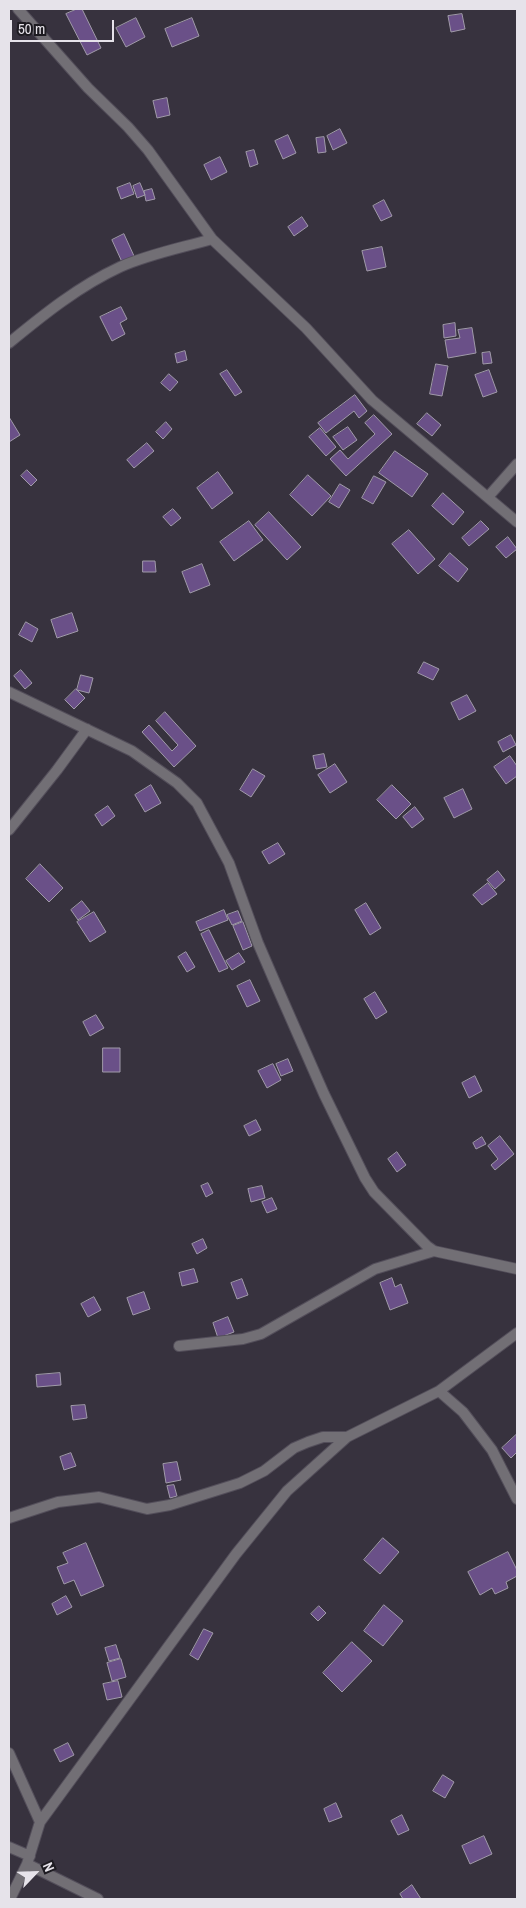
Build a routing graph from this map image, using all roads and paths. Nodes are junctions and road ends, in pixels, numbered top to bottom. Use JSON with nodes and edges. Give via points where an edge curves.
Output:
{"nodes":[{"id":1,"x":18,"y":9,"type":"edge"},
{"id":2,"x":212,"y":239,"type":"junction"},
{"id":3,"x":9,"y":343,"type":"edge"},
{"id":4,"x":517,"y":464,"type":"edge"},
{"id":5,"x":488,"y":497,"type":"junction"},
{"id":6,"x":517,"y":522,"type":"edge"},
{"id":7,"x":9,"y":692,"type":"edge"},
{"id":8,"x":87,"y":729,"type":"junction"},
{"id":9,"x":9,"y":830,"type":"edge"},
{"id":10,"x":434,"y":1251,"type":"junction"},
{"id":11,"x":517,"y":1270,"type":"edge"},
{"id":12,"x":517,"y":1332,"type":"edge"},
{"id":13,"x":179,"y":1346,"type":"dead end"},
{"id":14,"x":439,"y":1391,"type":"junction"},
{"id":15,"x":347,"y":1437,"type":"junction"},
{"id":16,"x":517,"y":1499,"type":"edge"},
{"id":17,"x":9,"y":1518,"type":"edge"},
{"id":18,"x":9,"y":1753,"type":"edge"},
{"id":19,"x":40,"y":1822,"type":"junction"},
{"id":20,"x":9,"y":1846,"type":"edge"},
{"id":21,"x":28,"y":1860,"type":"junction"},
{"id":22,"x":10,"y":1899,"type":"edge"},
{"id":23,"x":98,"y":1899,"type":"edge"}],
"edges":[{"from":1,"to":2,"type":"street","via":[[148,150]]},
{"from":2,"to":3,"type":"street","via":[[120,268],[40,317]]},
{"from":2,"to":5,"type":"street","via":[[306,328],[372,400]]},
{"from":4,"to":5,"type":"street"},
{"from":5,"to":6,"type":"street"},
{"from":7,"to":8,"type":"street"},
{"from":8,"to":9,"type":"street"},
{"from":8,"to":10,"type":"street","via":[[132,751],[178,783],[197,803],[229,862],[258,943],[324,1094],[365,1178],[374,1192]]},
{"from":10,"to":11,"type":"street"},
{"from":10,"to":13,"type":"street","via":[[375,1270],[261,1334],[224,1342]]},
{"from":12,"to":14,"type":"street"},
{"from":14,"to":15,"type":"street"},
{"from":14,"to":16,"type":"street","via":[[463,1412],[492,1450]]},
{"from":15,"to":17,"type":"street","via":[[323,1437],[308,1442],[240,1483],[170,1505],[147,1509],[99,1497],[58,1502]]},
{"from":15,"to":19,"type":"street","via":[[286,1491],[236,1554]]},
{"from":18,"to":19,"type":"street"},
{"from":19,"to":21,"type":"street"},
{"from":20,"to":21,"type":"street"},
{"from":21,"to":22,"type":"street"},
{"from":21,"to":23,"type":"street"}]}
